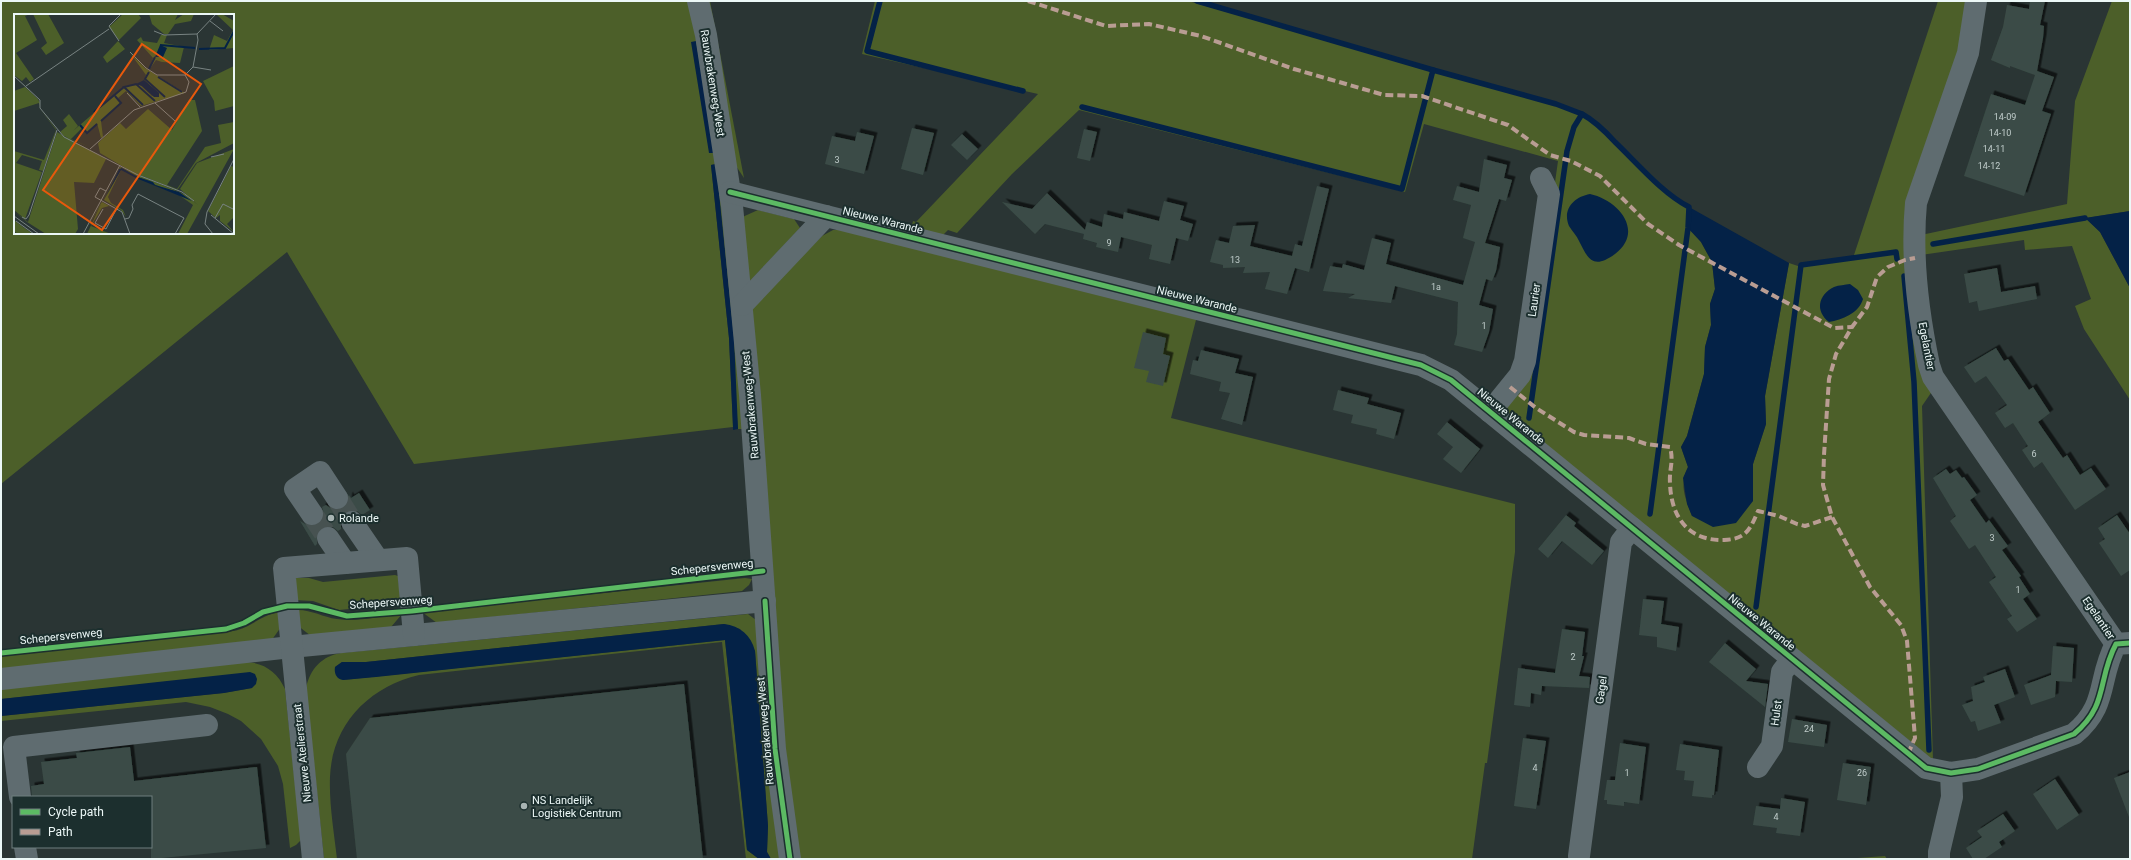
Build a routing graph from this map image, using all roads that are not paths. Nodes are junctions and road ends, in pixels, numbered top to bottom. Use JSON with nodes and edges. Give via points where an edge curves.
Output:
{"nodes":[{"id":1,"x":698,"y":1,"type":"edge"},
{"id":2,"x":1976,"y":1,"type":"edge"},
{"id":3,"x":1541,"y":178,"type":"dead end"},
{"id":4,"x":730,"y":192,"type":"junction"},
{"id":5,"x":826,"y":216,"type":"junction"},
{"id":6,"x":742,"y":305,"type":"junction"},
{"id":7,"x":1490,"y":412,"type":"junction"},
{"id":8,"x":337,"y":498,"type":"tunnel mouth"},
{"id":9,"x":312,"y":514,"type":"tunnel mouth"},
{"id":10,"x":352,"y":522,"type":"tunnel mouth"},
{"id":11,"x":1632,"y":528,"type":"junction"},
{"id":12,"x":328,"y":538,"type":"tunnel mouth"},
{"id":13,"x":378,"y":560,"type":"junction"},
{"id":14,"x":344,"y":563,"type":"junction"},
{"id":15,"x":765,"y":600,"type":"junction"},
{"id":16,"x":414,"y":635,"type":"junction"},
{"id":17,"x":2123,"y":643,"type":"edge"},
{"id":18,"x":292,"y":647,"type":"junction"},
{"id":19,"x":1792,"y":659,"type":"junction"},
{"id":20,"x":1,"y":679,"type":"edge"},
{"id":21,"x":207,"y":725,"type":"dead end"},
{"id":22,"x":1758,"y":767,"type":"dead end"},
{"id":23,"x":1951,"y":773,"type":"junction"},
{"id":24,"x":20,"y":796,"type":"edge"},
{"id":25,"x":25,"y":848,"type":"edge"},
{"id":26,"x":1579,"y":856,"type":"dead end"},
{"id":27,"x":27,"y":859,"type":"edge"},
{"id":28,"x":314,"y":859,"type":"edge"},
{"id":29,"x":790,"y":859,"type":"edge"},
{"id":30,"x":1939,"y":859,"type":"edge"}],
"edges":[{"from":1,"to":4,"type":"street","name":"Rauwbrakenweg-West","via":[[706,35]]},
{"from":2,"to":17,"type":"street","name":"Egelantier","via":[[1968,54],[1916,203],[1913,229],[1916,278],[1929,365],[1933,377]]},
{"from":3,"to":7,"type":"street","name":"Laurier","via":[[1549,194],[1525,361],[1520,375]]},
{"from":4,"to":5,"type":"street","name":"Nieuwe Warande"},
{"from":4,"to":6,"type":"street","name":"Rauwbrakenweg-West"},
{"from":5,"to":6,"type":"street","name":"Nieuwe Warande"},
{"from":5,"to":7,"type":"street","name":"Nieuwe Warande","via":[[1421,365],[1451,380]]},
{"from":6,"to":15,"type":"street","name":"Rauwbrakenweg-West"},
{"from":7,"to":11,"type":"street","name":"Nieuwe Warande"},
{"from":8,"to":9,"type":"street","via":[[320,472],[295,489]]},
{"from":10,"to":13,"type":"street"},
{"from":11,"to":19,"type":"street","name":"Nieuwe Warande"},
{"from":11,"to":26,"type":"street","name":"Gagel","via":[[1621,542]]},
{"from":12,"to":14,"type":"street"},
{"from":13,"to":14,"type":"street"},
{"from":13,"to":16,"type":"street","via":[[407,558]]},
{"from":14,"to":18,"type":"street","name":"Nieuwe Atelierstraat","via":[[284,568]]},
{"from":15,"to":16,"type":"street"},
{"from":15,"to":29,"type":"street","name":"Rauwbrakenweg-West","via":[[775,748]]},
{"from":16,"to":18,"type":"street"},
{"from":17,"to":23,"type":"street","name":"Nieuwe Warande","via":[[2108,659],[2095,710],[2087,723],[2074,734],[1978,769]]},
{"from":18,"to":20,"type":"street"},
{"from":18,"to":28,"type":"street","name":"Nieuwe Atelierstraat"},
{"from":19,"to":22,"type":"street","name":"Hulst","via":[[1782,672],[1772,746]]},
{"from":19,"to":23,"type":"street","name":"Nieuwe Warande","via":[[1926,768]]},
{"from":21,"to":24,"type":"street","via":[[14,747]]},
{"from":23,"to":30,"type":"street","via":[[1952,797]]},
{"from":25,"to":27,"type":"street"}]}
